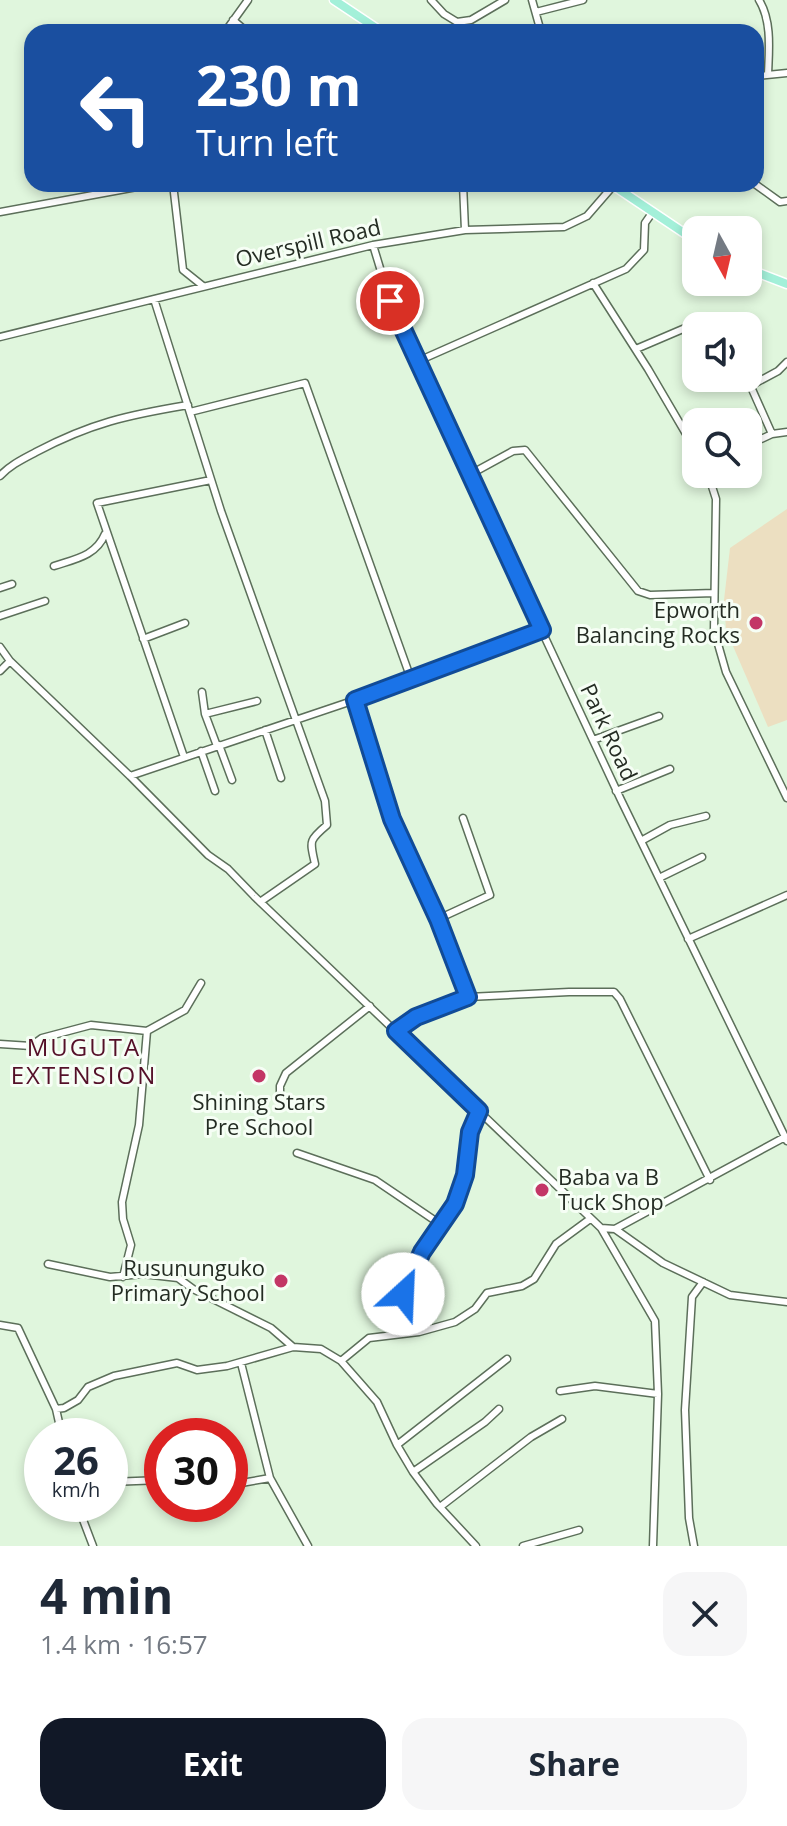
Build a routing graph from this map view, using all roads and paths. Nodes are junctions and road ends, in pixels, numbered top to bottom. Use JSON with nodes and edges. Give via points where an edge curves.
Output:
{"nodes":[{"id":1,"x":248,"y":0,"type":"edge"},
{"id":2,"x":334,"y":0,"type":"edge"},
{"id":3,"x":431,"y":0,"type":"edge"},
{"id":4,"x":505,"y":0,"type":"edge"},
{"id":5,"x":532,"y":0,"type":"edge"},
{"id":6,"x":583,"y":0,"type":"edge"},
{"id":7,"x":759,"y":0,"type":"edge"},
{"id":8,"x":536,"y":12,"type":"junction"},
{"id":9,"x":233,"y":20,"type":"junction"},
{"id":10,"x":230,"y":24,"type":"edge"},
{"id":11,"x":238,"y":24,"type":"edge"},
{"id":12,"x":370,"y":24,"type":"edge"},
{"id":13,"x":539,"y":24,"type":"edge"},
{"id":14,"x":787,"y":73,"type":"edge"},
{"id":15,"x":768,"y":74,"type":"junction"},
{"id":16,"x":764,"y":75,"type":"edge"},
{"id":17,"x":764,"y":190,"type":"edge"},
{"id":18,"x":109,"y":192,"type":"edge"},
{"id":19,"x":174,"y":192,"type":"edge"},
{"id":20,"x":463,"y":192,"type":"edge"},
{"id":21,"x":606,"y":192,"type":"edge"},
{"id":22,"x":622,"y":192,"type":"edge"},
{"id":23,"x":787,"y":201,"type":"edge"},
{"id":24,"x":0,"y":212,"type":"edge"},
{"id":25,"x":652,"y":213,"type":"junction"},
{"id":26,"x":465,"y":230,"type":"junction"},
{"id":27,"x":682,"y":232,"type":"edge"},
{"id":28,"x":373,"y":245,"type":"junction"},
{"id":29,"x":762,"y":274,"type":"edge"},
{"id":30,"x":593,"y":283,"type":"junction"},
{"id":31,"x":787,"y":284,"type":"edge"},
{"id":32,"x":203,"y":286,"type":"junction"},
{"id":33,"x":154,"y":299,"type":"junction"},
{"id":34,"x":682,"y":329,"type":"edge"},
{"id":35,"x":0,"y":337,"type":"edge"},
{"id":36,"x":636,"y":349,"type":"junction"},
{"id":37,"x":416,"y":362,"type":"junction"},
{"id":38,"x":787,"y":362,"type":"edge"},
{"id":39,"x":762,"y":377,"type":"edge"},
{"id":40,"x":753,"y":392,"type":"edge"},
{"id":41,"x":189,"y":408,"type":"junction"},
{"id":42,"x":682,"y":427,"type":"edge"},
{"id":43,"x":787,"y":432,"type":"edge"},
{"id":44,"x":772,"y":434,"type":"junction"},
{"id":45,"x":762,"y":439,"type":"edge"},
{"id":46,"x":469,"y":475,"type":"junction"},
{"id":47,"x":0,"y":476,"type":"edge"},
{"id":48,"x":211,"y":480,"type":"junction"},
{"id":49,"x":712,"y":488,"type":"edge"},
{"id":50,"x":105,"y":534,"type":"junction"},
{"id":51,"x":54,"y":566,"type":"dead end"},
{"id":52,"x":12,"y":584,"type":"dead end"},
{"id":53,"x":0,"y":588,"type":"edge"},
{"id":54,"x":714,"y":593,"type":"junction"},
{"id":55,"x":45,"y":601,"type":"dead end"},
{"id":56,"x":0,"y":616,"type":"edge"},
{"id":57,"x":185,"y":623,"type":"dead end"},
{"id":58,"x":542,"y":630,"type":"junction"},
{"id":59,"x":143,"y":639,"type":"junction"},
{"id":60,"x":0,"y":647,"type":"edge"},
{"id":61,"x":10,"y":661,"type":"junction"},
{"id":62,"x":0,"y":671,"type":"edge"},
{"id":63,"x":411,"y":679,"type":"junction"},
{"id":64,"x":202,"y":692,"type":"dead end"},
{"id":65,"x":355,"y":700,"type":"junction"},
{"id":66,"x":257,"y":701,"type":"dead end"},
{"id":67,"x":205,"y":714,"type":"junction"},
{"id":68,"x":659,"y":716,"type":"dead end"},
{"id":69,"x":297,"y":720,"type":"junction"},
{"id":70,"x":265,"y":730,"type":"junction"},
{"id":71,"x":593,"y":740,"type":"junction"},
{"id":72,"x":218,"y":746,"type":"junction"},
{"id":73,"x":201,"y":751,"type":"junction"},
{"id":74,"x":184,"y":757,"type":"junction"},
{"id":75,"x":670,"y":769,"type":"dead end"},
{"id":76,"x":130,"y":776,"type":"junction"},
{"id":77,"x":281,"y":778,"type":"dead end"},
{"id":78,"x":232,"y":780,"type":"dead end"},
{"id":79,"x":783,"y":782,"type":"edge"},
{"id":80,"x":215,"y":791,"type":"dead end"},
{"id":81,"x":616,"y":791,"type":"junction"},
{"id":82,"x":787,"y":798,"type":"edge"},
{"id":83,"x":706,"y":816,"type":"dead end"},
{"id":84,"x":463,"y":818,"type":"dead end"},
{"id":85,"x":641,"y":841,"type":"junction"},
{"id":86,"x":702,"y":857,"type":"dead end"},
{"id":87,"x":659,"y":878,"type":"junction"},
{"id":88,"x":787,"y":895,"type":"edge"},
{"id":89,"x":260,"y":902,"type":"junction"},
{"id":90,"x":438,"y":919,"type":"junction"},
{"id":91,"x":688,"y":939,"type":"junction"},
{"id":92,"x":201,"y":983,"type":"dead end"},
{"id":93,"x":468,"y":997,"type":"junction"},
{"id":94,"x":370,"y":1006,"type":"junction"},
{"id":95,"x":147,"y":1031,"type":"junction"},
{"id":96,"x":396,"y":1031,"type":"junction"},
{"id":97,"x":0,"y":1044,"type":"edge"},
{"id":98,"x":280,"y":1099,"type":"dead end"},
{"id":99,"x":479,"y":1111,"type":"junction"},
{"id":100,"x":786,"y":1139,"type":"edge"},
{"id":101,"x":297,"y":1153,"type":"dead end"},
{"id":102,"x":710,"y":1180,"type":"junction"},
{"id":103,"x":590,"y":1219,"type":"junction"},
{"id":104,"x":440,"y":1224,"type":"junction"},
{"id":105,"x":601,"y":1228,"type":"junction"},
{"id":106,"x":615,"y":1229,"type":"junction"},
{"id":107,"x":48,"y":1264,"type":"dead end"},
{"id":108,"x":123,"y":1277,"type":"junction"},
{"id":109,"x":703,"y":1282,"type":"junction"},
{"id":110,"x":787,"y":1302,"type":"edge"},
{"id":111,"x":0,"y":1325,"type":"edge"},
{"id":112,"x":406,"y":1333,"type":"junction"},
{"id":113,"x":293,"y":1347,"type":"junction"},
{"id":114,"x":507,"y":1359,"type":"dead end"},
{"id":115,"x":341,"y":1361,"type":"junction"},
{"id":116,"x":241,"y":1363,"type":"junction"},
{"id":117,"x":560,"y":1391,"type":"dead end"},
{"id":118,"x":658,"y":1394,"type":"junction"},
{"id":119,"x":56,"y":1409,"type":"junction"},
{"id":120,"x":499,"y":1409,"type":"dead end"},
{"id":121,"x":58,"y":1418,"type":"edge"},
{"id":122,"x":562,"y":1419,"type":"dead end"},
{"id":123,"x":397,"y":1445,"type":"junction"},
{"id":124,"x":413,"y":1472,"type":"junction"},
{"id":125,"x":270,"y":1478,"type":"junction"},
{"id":126,"x":248,"y":1482,"type":"edge"},
{"id":127,"x":440,"y":1507,"type":"junction"},
{"id":128,"x":84,"y":1522,"type":"edge"},
{"id":129,"x":579,"y":1530,"type":"dead end"},
{"id":130,"x":93,"y":1546,"type":"edge"},
{"id":131,"x":308,"y":1546,"type":"edge"},
{"id":132,"x":476,"y":1546,"type":"edge"},
{"id":133,"x":523,"y":1546,"type":"edge"},
{"id":134,"x":653,"y":1546,"type":"edge"},
{"id":135,"x":694,"y":1546,"type":"edge"}],
"edges":[{"from":1,"to":9,"type":"street"},
{"from":2,"to":12,"type":"main road"},
{"from":3,"to":4,"type":"street","via":[[457,22],[471,20]]},
{"from":5,"to":8,"type":"street"},
{"from":6,"to":8,"type":"street"},
{"from":7,"to":15,"type":"street","via":[[766,11]]},
{"from":8,"to":13,"type":"street"},
{"from":9,"to":10,"type":"street"},
{"from":9,"to":11,"type":"street"},
{"from":14,"to":15,"type":"street"},
{"from":15,"to":16,"type":"street"},
{"from":17,"to":23,"type":"street"},
{"from":18,"to":24,"type":"street"},
{"from":19,"to":32,"type":"street","via":[[183,270]]},
{"from":20,"to":26,"type":"street"},
{"from":21,"to":26,"type":"street","name":"Overspill Road","via":[[587,216],[564,227]]},
{"from":22,"to":25,"type":"main road"},
{"from":25,"to":27,"type":"main road"},
{"from":25,"to":30,"type":"street","via":[[645,223],[641,255],[626,269]]},
{"from":26,"to":28,"type":"street","name":"Overspill Road"},
{"from":28,"to":32,"type":"street","name":"Overspill Road"},
{"from":28,"to":37,"type":"street","name":"Park Road"},
{"from":29,"to":31,"type":"main road"},
{"from":30,"to":36,"type":"street"},
{"from":30,"to":37,"type":"street"},
{"from":32,"to":33,"type":"street","name":"Overspill Road"},
{"from":33,"to":35,"type":"street","name":"Overspill Road"},
{"from":33,"to":41,"type":"street"},
{"from":34,"to":36,"type":"street"},
{"from":36,"to":42,"type":"street"},
{"from":37,"to":46,"type":"street","name":"Park Road"},
{"from":38,"to":39,"type":"street"},
{"from":40,"to":44,"type":"street"},
{"from":41,"to":47,"type":"street","via":[[96,424]]},
{"from":41,"to":48,"type":"street"},
{"from":41,"to":63,"type":"street","via":[[305,383]]},
{"from":43,"to":44,"type":"street"},
{"from":44,"to":45,"type":"street"},
{"from":46,"to":54,"type":"street","via":[[525,450],[638,591]]},
{"from":46,"to":58,"type":"street","name":"Park Road"},
{"from":48,"to":50,"type":"street","via":[[97,503]]},
{"from":48,"to":69,"type":"street"},
{"from":49,"to":54,"type":"street"},
{"from":50,"to":51,"type":"street","via":[[91,553]]},
{"from":50,"to":59,"type":"street"},
{"from":52,"to":53,"type":"street"},
{"from":54,"to":79,"type":"street","via":[[714,630],[726,672]]},
{"from":55,"to":56,"type":"street"},
{"from":57,"to":59,"type":"street"},
{"from":58,"to":63,"type":"street"},
{"from":58,"to":71,"type":"street","name":"Park Road"},
{"from":59,"to":74,"type":"street"},
{"from":60,"to":61,"type":"street"},
{"from":61,"to":62,"type":"street"},
{"from":61,"to":76,"type":"street"},
{"from":63,"to":65,"type":"street"},
{"from":64,"to":67,"type":"street"},
{"from":65,"to":69,"type":"street"},
{"from":65,"to":90,"type":"street","via":[[392,819]]},
{"from":66,"to":67,"type":"street"},
{"from":67,"to":72,"type":"street"},
{"from":68,"to":71,"type":"street"},
{"from":69,"to":70,"type":"street"},
{"from":69,"to":89,"type":"street","via":[[325,801],[327,825],[312,838],[315,864]]},
{"from":70,"to":72,"type":"street"},
{"from":70,"to":77,"type":"street"},
{"from":71,"to":81,"type":"street","name":"Park Road"},
{"from":72,"to":73,"type":"street"},
{"from":72,"to":78,"type":"street"},
{"from":73,"to":74,"type":"street"},
{"from":73,"to":80,"type":"street"},
{"from":74,"to":76,"type":"street"},
{"from":75,"to":81,"type":"street"},
{"from":76,"to":89,"type":"street"},
{"from":79,"to":82,"type":"street"},
{"from":81,"to":85,"type":"street","name":"Park Road"},
{"from":83,"to":85,"type":"street","via":[[670,825]]},
{"from":84,"to":90,"type":"street","via":[[490,895]]},
{"from":85,"to":87,"type":"street","name":"Park Road"},
{"from":86,"to":87,"type":"street"},
{"from":87,"to":91,"type":"street","name":"Park Road"},
{"from":88,"to":91,"type":"street"},
{"from":89,"to":94,"type":"street"},
{"from":90,"to":93,"type":"street"},
{"from":91,"to":100,"type":"street","name":"Park Road"},
{"from":92,"to":95,"type":"street","via":[[185,1010]]},
{"from":93,"to":96,"type":"street","via":[[416,1017]]},
{"from":93,"to":102,"type":"street","via":[[614,992]]},
{"from":94,"to":96,"type":"street"},
{"from":94,"to":98,"type":"street","via":[[286,1073]]},
{"from":95,"to":97,"type":"street","via":[[91,1025],[31,1046]]},
{"from":95,"to":108,"type":"street","via":[[139,1125],[122,1202],[131,1245]]},
{"from":96,"to":99,"type":"street"},
{"from":99,"to":103,"type":"street"},
{"from":99,"to":104,"type":"street","via":[[460,1190]]},
{"from":100,"to":102,"type":"street"},
{"from":101,"to":104,"type":"street","via":[[375,1180]]},
{"from":102,"to":106,"type":"street"},
{"from":103,"to":105,"type":"street"},
{"from":103,"to":112,"type":"street","via":[[556,1244],[529,1282],[487,1293],[475,1309],[451,1324]]},
{"from":104,"to":112,"type":"street","via":[[404,1289]]},
{"from":105,"to":106,"type":"street"},
{"from":105,"to":118,"type":"street","via":[[655,1321]]},
{"from":106,"to":109,"type":"street","via":[[663,1263]]},
{"from":107,"to":108,"type":"street"},
{"from":108,"to":113,"type":"street","via":[[178,1278],[271,1328]]},
{"from":109,"to":110,"type":"street","via":[[742,1298]]},
{"from":109,"to":135,"type":"street","via":[[692,1297],[685,1410]]},
{"from":111,"to":119,"type":"street","via":[[18,1328]]},
{"from":112,"to":115,"type":"street","via":[[369,1338]]},
{"from":113,"to":115,"type":"street","via":[[321,1349]]},
{"from":113,"to":116,"type":"street"},
{"from":114,"to":123,"type":"street"},
{"from":115,"to":123,"type":"street","via":[[377,1402]]},
{"from":116,"to":119,"type":"street","via":[[197,1370],[177,1363],[114,1376]]},
{"from":116,"to":125,"type":"street"},
{"from":117,"to":118,"type":"street","via":[[595,1386]]},
{"from":118,"to":134,"type":"street"},
{"from":119,"to":121,"type":"street"},
{"from":120,"to":124,"type":"street"},
{"from":122,"to":127,"type":"street"},
{"from":123,"to":124,"type":"street"},
{"from":124,"to":127,"type":"street"},
{"from":125,"to":126,"type":"street"},
{"from":125,"to":131,"type":"street"},
{"from":127,"to":132,"type":"street"},
{"from":128,"to":130,"type":"street"},
{"from":129,"to":133,"type":"street"}]}
